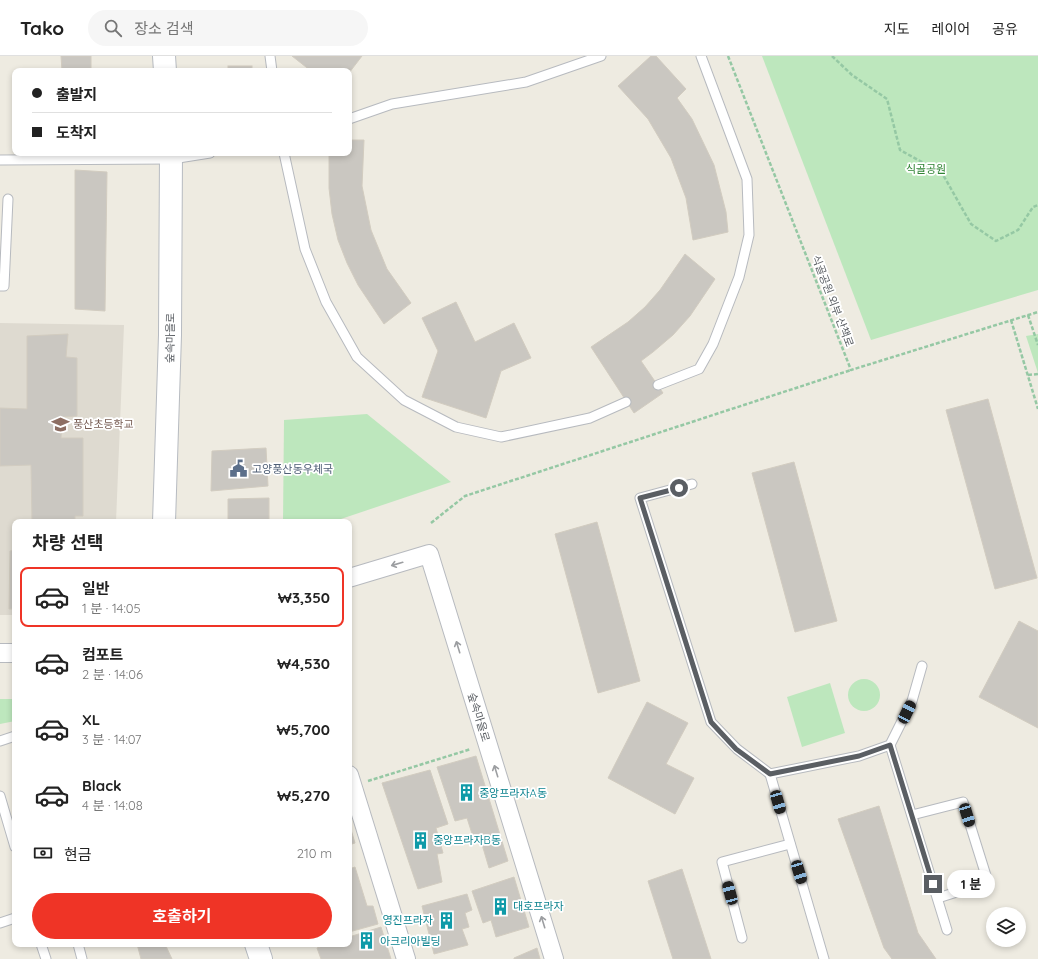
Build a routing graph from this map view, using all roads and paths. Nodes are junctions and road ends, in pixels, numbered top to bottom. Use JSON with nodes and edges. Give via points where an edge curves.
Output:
{"nodes":[{"id":1,"x":164,"y":56,"type":"edge"},
{"id":2,"x":270,"y":56,"type":"edge"},
{"id":3,"x":601,"y":56,"type":"edge"},
{"id":4,"x":701,"y":56,"type":"edge"},
{"id":5,"x":728,"y":56,"type":"edge"},
{"id":6,"x":832,"y":56,"type":"edge"},
{"id":7,"x":165,"y":68,"type":"edge"},
{"id":8,"x":272,"y":68,"type":"edge"},
{"id":9,"x":352,"y":118,"type":"edge"},
{"id":10,"x":171,"y":156,"type":"edge"},
{"id":11,"x":285,"y":156,"type":"edge"},
{"id":12,"x":0,"y":160,"type":"edge"},
{"id":13,"x":8,"y":199,"type":"dead end"},
{"id":14,"x":1038,"y":205,"type":"edge"},
{"id":15,"x":0,"y":286,"type":"edge"},
{"id":16,"x":1038,"y":312,"type":"edge"},
{"id":17,"x":1028,"y":315,"type":"junction"},
{"id":18,"x":1011,"y":320,"type":"junction"},
{"id":19,"x":1038,"y":345,"type":"edge"},
{"id":20,"x":851,"y":370,"type":"junction"},
{"id":21,"x":1038,"y":374,"type":"edge"},
{"id":22,"x":1028,"y":375,"type":"junction"},
{"id":23,"x":658,"y":385,"type":"dead end"},
{"id":24,"x":626,"y":402,"type":"dead end"},
{"id":25,"x":1038,"y":409,"type":"edge"},
{"id":26,"x":692,"y":484,"type":"dead end"},
{"id":27,"x":164,"y":519,"type":"edge"},
{"id":28,"x":432,"y":522,"type":"dead end"},
{"id":29,"x":352,"y":577,"type":"edge"},
{"id":30,"x":0,"y":653,"type":"edge"},
{"id":31,"x":12,"y":653,"type":"edge"},
{"id":32,"x":922,"y":666,"type":"dead end"},
{"id":33,"x":12,"y":737,"type":"edge"},
{"id":34,"x":0,"y":741,"type":"edge"},
{"id":35,"x":890,"y":745,"type":"junction"},
{"id":36,"x":477,"y":747,"type":"dead end"},
{"id":37,"x":770,"y":774,"type":"junction"},
{"id":38,"x":367,"y":781,"type":"dead end"},
{"id":39,"x":352,"y":785,"type":"edge"},
{"id":40,"x":0,"y":796,"type":"edge"},
{"id":41,"x":912,"y":815,"type":"junction"},
{"id":42,"x":12,"y":837,"type":"edge"},
{"id":43,"x":790,"y":844,"type":"junction"},
{"id":44,"x":938,"y":898,"type":"junction"},
{"id":45,"x":12,"y":919,"type":"edge"},
{"id":46,"x":0,"y":923,"type":"edge"},
{"id":47,"x":948,"y":930,"type":"dead end"},
{"id":48,"x":742,"y":938,"type":"dead end"},
{"id":49,"x":42,"y":947,"type":"edge"},
{"id":50,"x":79,"y":947,"type":"edge"},
{"id":51,"x":257,"y":947,"type":"edge"},
{"id":52,"x":46,"y":959,"type":"edge"},
{"id":53,"x":82,"y":959,"type":"edge"},
{"id":54,"x":261,"y":959,"type":"edge"},
{"id":55,"x":406,"y":959,"type":"edge"},
{"id":56,"x":554,"y":959,"type":"edge"},
{"id":57,"x":824,"y":959,"type":"edge"}],
"edges":[{"from":1,"to":7,"type":"main road"},
{"from":2,"to":8,"type":"lane"},
{"from":3,"to":9,"type":"lane","via":[[526,82],[392,104]]},
{"from":4,"to":23,"type":"lane","via":[[747,179],[749,235],[739,277],[699,369]]},
{"from":5,"to":20,"type":"path","name":"식골공원 외부 산책로"},
{"from":6,"to":14,"type":"path","via":[[852,75],[887,99],[900,150],[942,173],[971,224],[996,241],[1018,230],[1033,207]]},
{"from":10,"to":12,"type":"lane"},
{"from":10,"to":27,"type":"main road","name":"숲속마을로","via":[[170,334]]},
{"from":11,"to":24,"type":"lane","via":[[305,249],[326,302],[357,357],[404,400],[456,427],[501,437],[590,418]]},
{"from":13,"to":15,"type":"lane","via":[[4,286]]},
{"from":16,"to":17,"type":"path"},
{"from":17,"to":18,"type":"path"},
{"from":17,"to":19,"type":"path"},
{"from":18,"to":20,"type":"path"},
{"from":18,"to":22,"type":"path"},
{"from":20,"to":28,"type":"path","via":[[465,496]]},
{"from":21,"to":22,"type":"path"},
{"from":22,"to":25,"type":"path"},
{"from":26,"to":37,"type":"lane","via":[[640,498],[711,722],[736,749]]},
{"from":56,"to":29,"type":"street","name":"숲속마을로","one_way":true,"via":[[429,554]]},
{"from":30,"to":31,"type":"street"},
{"from":32,"to":35,"type":"lane","via":[[912,701]]},
{"from":33,"to":34,"type":"lane"},
{"from":35,"to":37,"type":"lane","via":[[859,756]]},
{"from":35,"to":41,"type":"lane"},
{"from":36,"to":38,"type":"path"},
{"from":37,"to":43,"type":"lane"},
{"from":39,"to":55,"type":"street"},
{"from":40,"to":42,"type":"lane"},
{"from":41,"to":44,"type":"lane"},
{"from":41,"to":44,"type":"lane","via":[[963,802],[988,882]]},
{"from":43,"to":48,"type":"lane","via":[[722,862]]},
{"from":43,"to":57,"type":"lane"},
{"from":44,"to":47,"type":"lane"},
{"from":45,"to":46,"type":"lane"},
{"from":49,"to":52,"type":"lane"},
{"from":50,"to":53,"type":"lane"},
{"from":51,"to":54,"type":"main road"}]}
